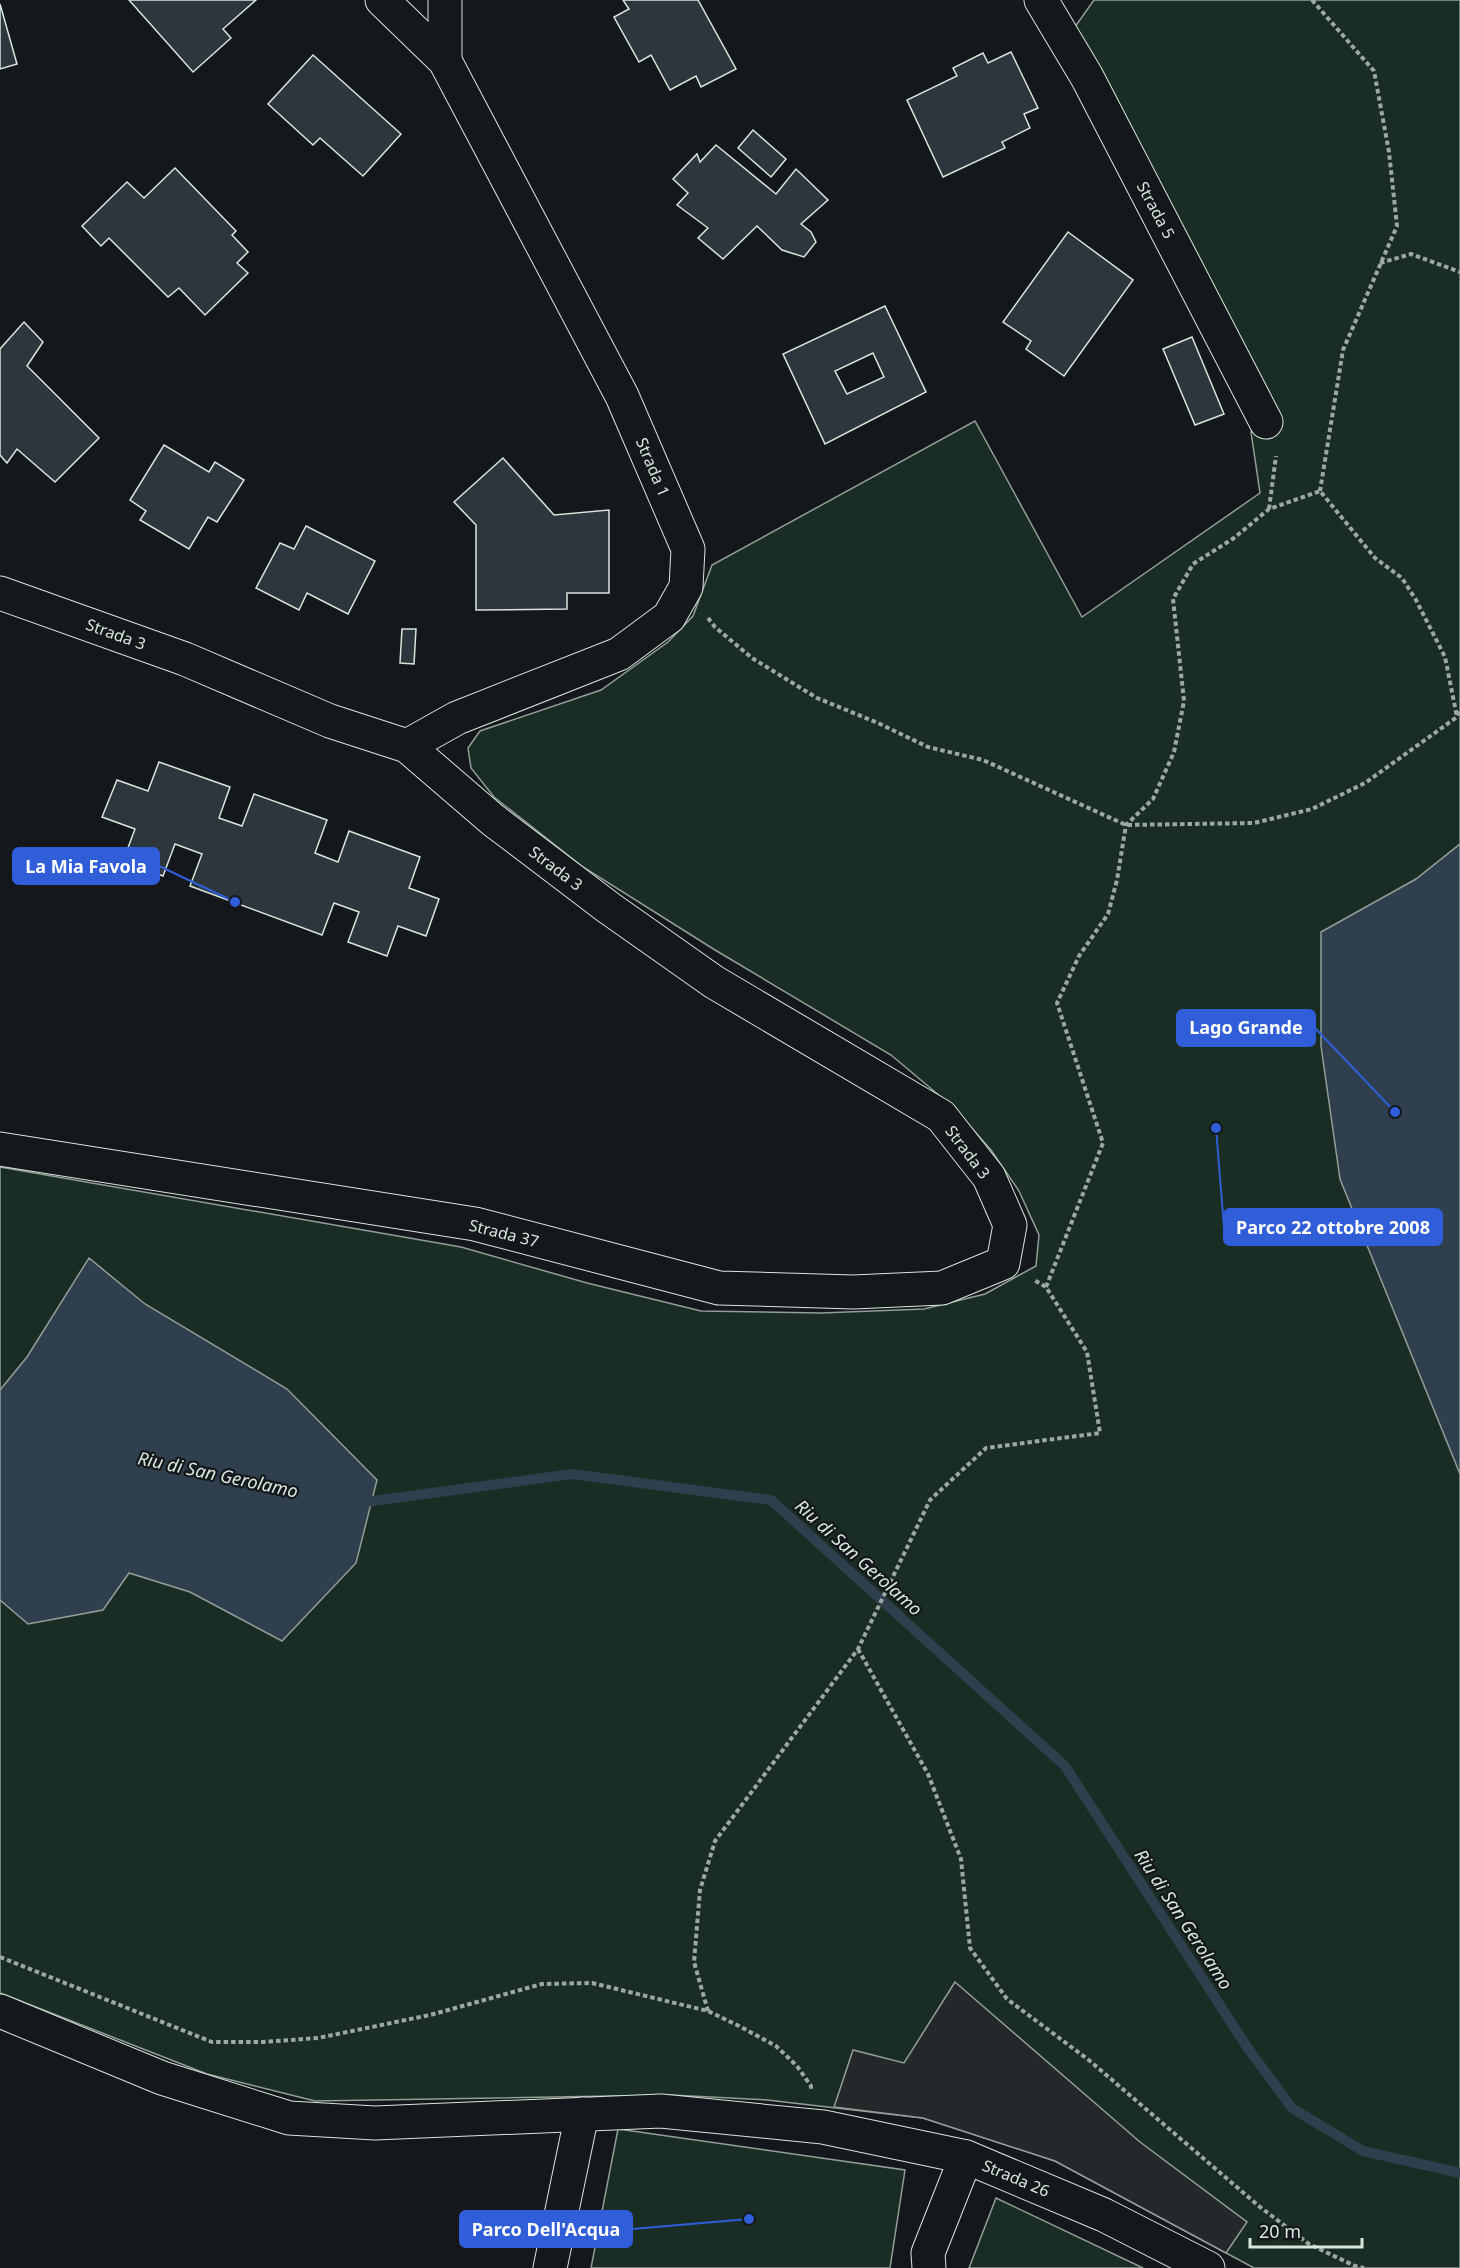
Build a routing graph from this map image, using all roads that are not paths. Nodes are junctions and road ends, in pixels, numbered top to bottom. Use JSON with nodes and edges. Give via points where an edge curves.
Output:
{"nodes":[{"id":1,"x":382,"y":0,"type":"edge"},
{"id":2,"x":445,"y":0,"type":"edge"},
{"id":3,"x":1041,"y":0,"type":"edge"},
{"id":4,"x":445,"y":61,"type":"junction"},
{"id":5,"x":1266,"y":422,"type":"road end"},
{"id":6,"x":0,"y":593,"type":"edge"},
{"id":7,"x":407,"y":746,"type":"junction"},
{"id":8,"x":0,"y":1149,"type":"edge"},
{"id":9,"x":1003,"y":1263,"type":"joint"},
{"id":10,"x":0,"y":2011,"type":"edge"},
{"id":11,"x":582,"y":2114,"type":"junction"},
{"id":12,"x":966,"y":2157,"type":"junction"},
{"id":13,"x":550,"y":2268,"type":"edge"},
{"id":14,"x":929,"y":2268,"type":"edge"},
{"id":15,"x":1208,"y":2268,"type":"edge"}],
"edges":[{"from":1,"to":4,"type":"street","name":"Strada 1"},
{"from":2,"to":4,"type":"street","name":"Strada 1"},
{"from":3,"to":5,"type":"street","name":"Strada 5","via":[[1092,88]]},
{"from":4,"to":7,"type":"street","name":"Strada 1","via":[[622,396],[688,549],[687,587],[669,617],[619,654],[457,718]]},
{"from":6,"to":7,"type":"street","name":"Strada 3","via":[[185,659],[330,721]]},
{"from":7,"to":9,"type":"street","name":"Strada 3","via":[[493,820],[714,982],[941,1116],[989,1177],[1006,1215],[1010,1225]]},
{"from":8,"to":9,"type":"street","name":"Strada 37","via":[[475,1224],[719,1288],[853,1292],[942,1288]]},
{"from":10,"to":11,"type":"street","name":"Strada 26","via":[[162,2078],[290,2118],[375,2123]]},
{"from":11,"to":12,"type":"street","name":"Strada 26","via":[[661,2111],[811,2126]]},
{"from":11,"to":13,"type":"street"},
{"from":12,"to":14,"type":"street","via":[[928,2253]]},
{"from":12,"to":15,"type":"street","name":"Strada 26","via":[[1104,2215]]}]}
